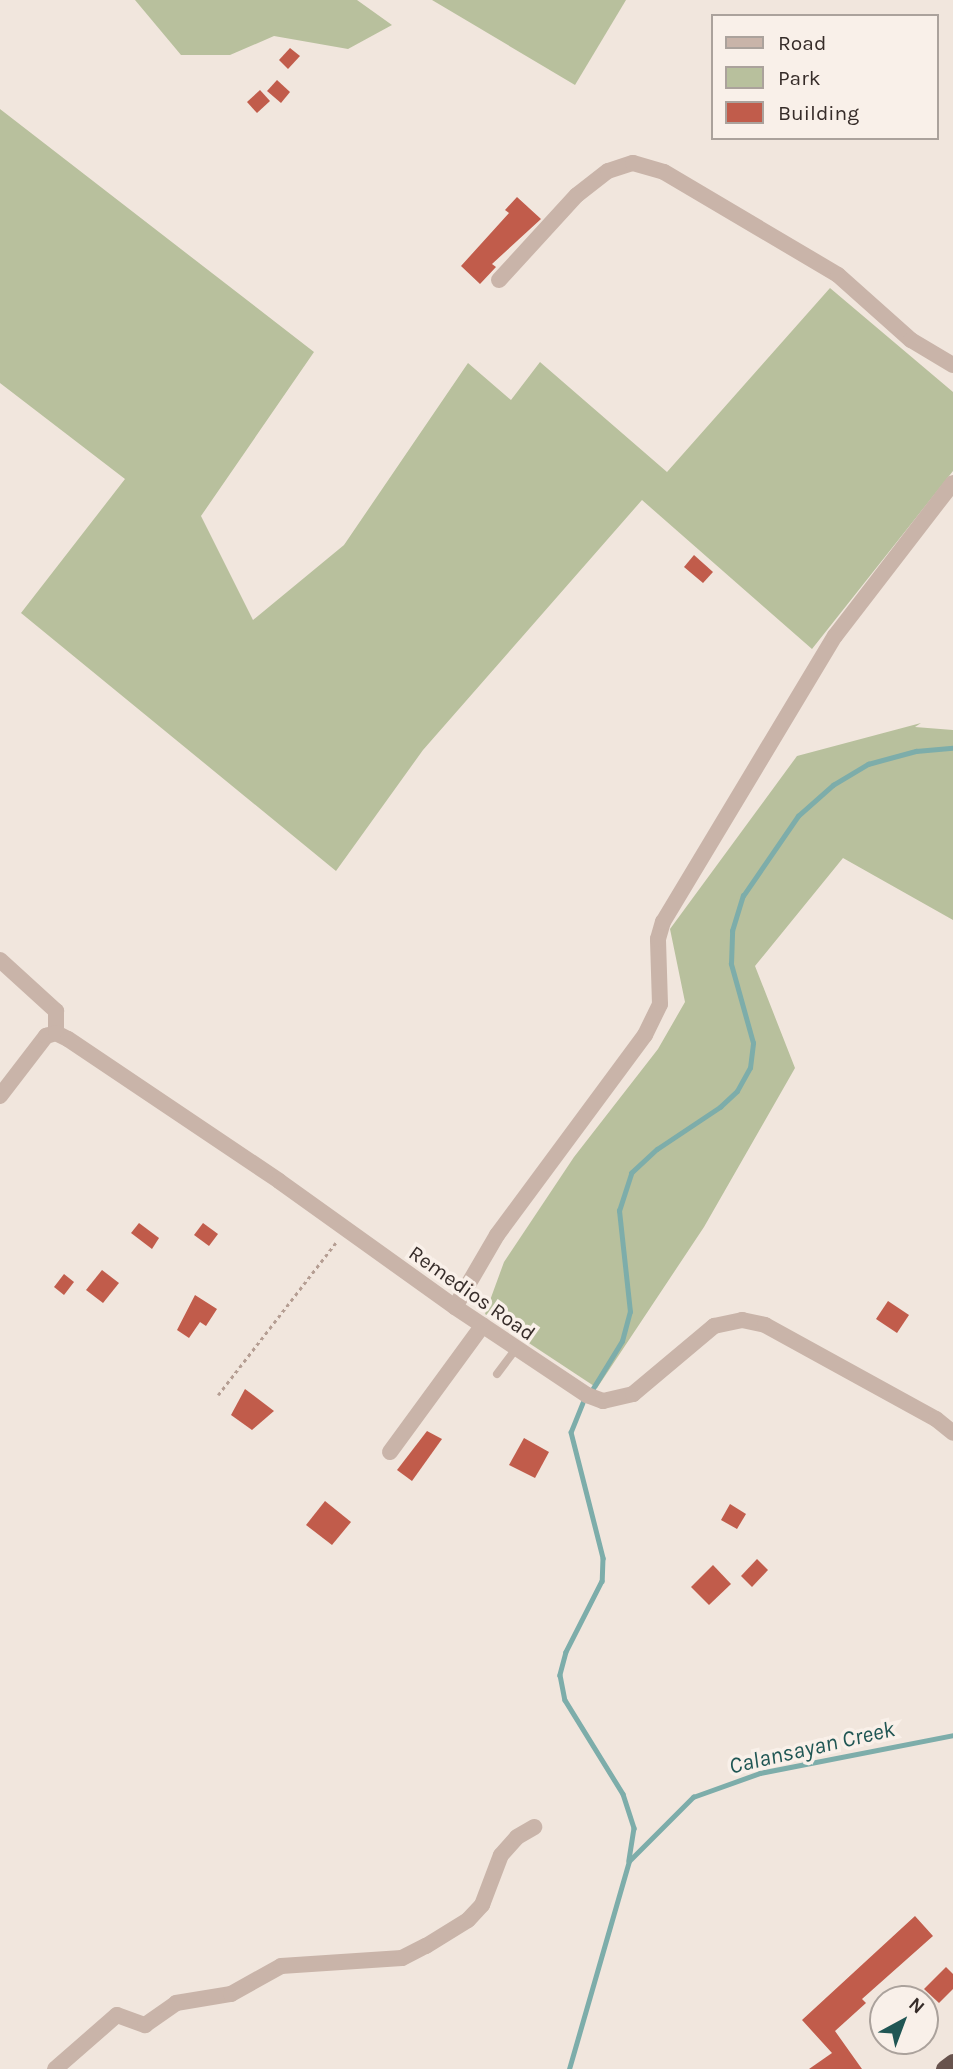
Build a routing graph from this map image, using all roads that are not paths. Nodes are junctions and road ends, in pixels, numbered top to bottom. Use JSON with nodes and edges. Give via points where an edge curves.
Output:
{"nodes":[{"id":1,"x":499,"y":280,"type":"dead end"},
{"id":2,"x":953,"y":365,"type":"edge"},
{"id":3,"x":953,"y":483,"type":"edge"},
{"id":4,"x":0,"y":960,"type":"edge"},
{"id":5,"x":56,"y":1033,"type":"junction"},
{"id":6,"x":0,"y":1096,"type":"edge"},
{"id":7,"x":454,"y":1307,"type":"junction"},
{"id":8,"x":483,"y":1325,"type":"junction"},
{"id":9,"x":516,"y":1349,"type":"junction"},
{"id":10,"x":497,"y":1374,"type":"dead end"},
{"id":11,"x":953,"y":1433,"type":"edge"},
{"id":12,"x":390,"y":1452,"type":"dead end"},
{"id":13,"x":534,"y":1827,"type":"dead end"},
{"id":14,"x":953,"y":2063,"type":"edge"},
{"id":15,"x":55,"y":2069,"type":"edge"},
{"id":16,"x":945,"y":2069,"type":"edge"}],
"edges":[{"from":1,"to":2,"type":"street","via":[[577,195],[608,171],[632,163],[664,172],[838,275],[911,340]]},
{"from":3,"to":7,"type":"street","via":[[835,636],[663,922],[658,939],[660,1004],[645,1035],[497,1235]]},
{"from":4,"to":5,"type":"street","via":[[56,1011]]},
{"from":5,"to":6,"type":"street","via":[[38,1044]]},
{"from":5,"to":7,"type":"street","name":"Remedios Road"},
{"from":7,"to":8,"type":"street","name":"Remedios Road"},
{"from":8,"to":9,"type":"street","name":"Remedios Road"},
{"from":8,"to":12,"type":"street"},
{"from":9,"to":10,"type":"lane"},
{"from":9,"to":11,"type":"street","name":"Remedios Road","via":[[587,1395],[616,1401],[633,1394],[714,1326],[742,1320],[765,1325],[936,1419]]},
{"from":13,"to":15,"type":"street","via":[[501,1855],[482,1905],[468,1920],[426,1946],[402,1958],[281,1966],[231,1994],[177,2003],[145,2025],[117,2015]]},
{"from":14,"to":16,"type":"highway"}]}
